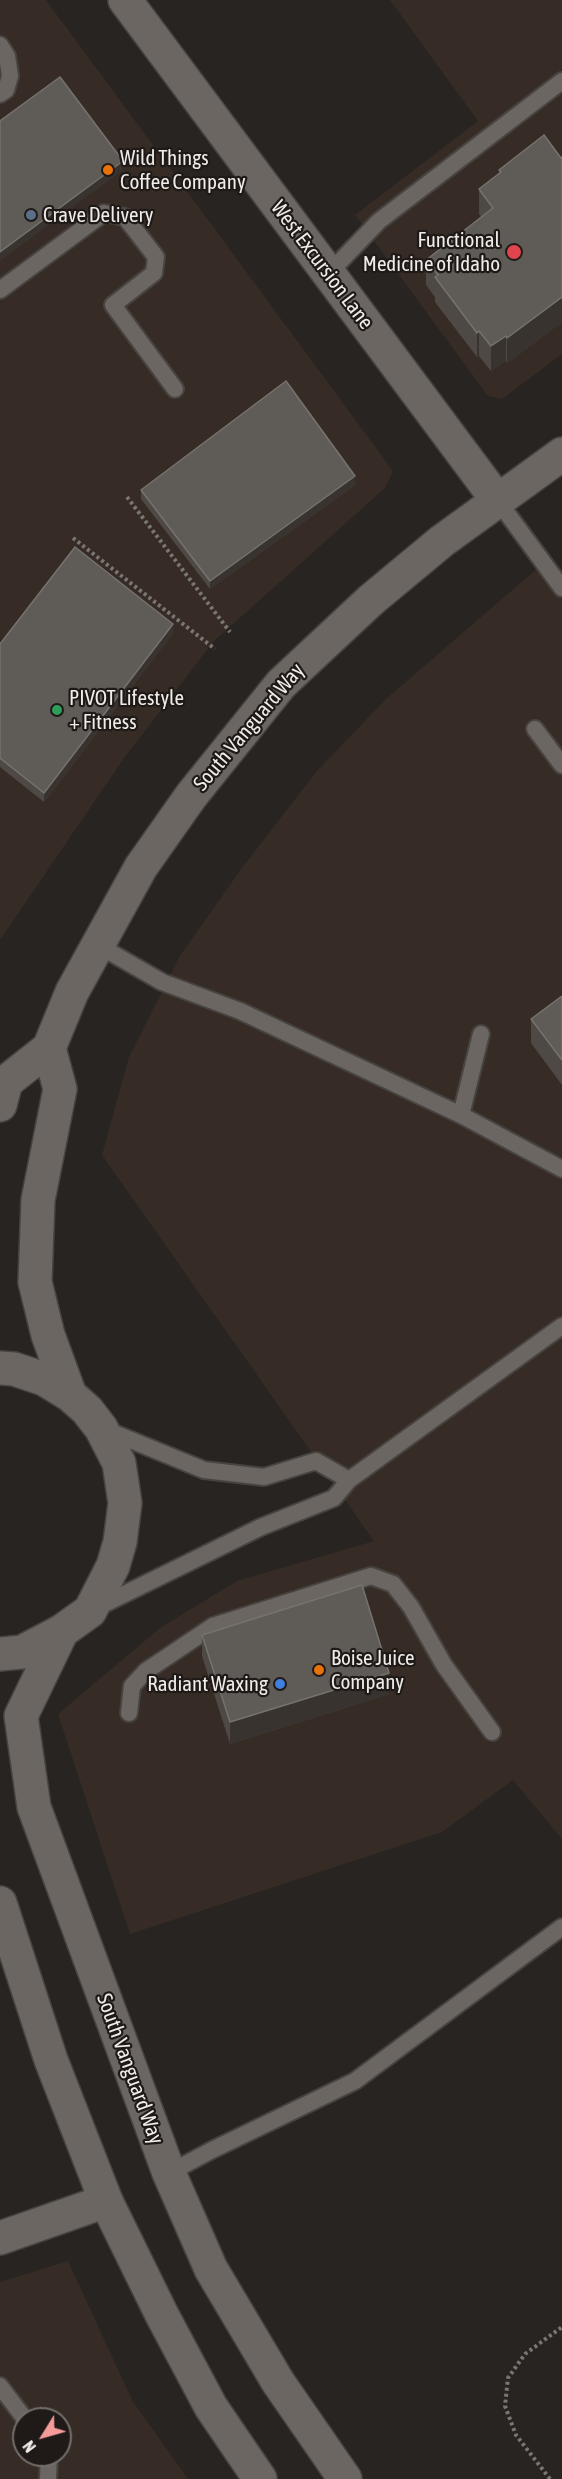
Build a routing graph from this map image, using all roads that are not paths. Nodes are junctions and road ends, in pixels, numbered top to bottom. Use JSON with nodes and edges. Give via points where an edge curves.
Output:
{"nodes":[{"id":1,"x":124,"y":0,"type":"edge"},
{"id":2,"x":0,"y":45,"type":"edge"},
{"id":3,"x":562,"y":81,"type":"edge"},
{"id":4,"x":0,"y":94,"type":"edge"},
{"id":5,"x":328,"y":274,"type":"junction"},
{"id":6,"x":0,"y":290,"type":"edge"},
{"id":7,"x":175,"y":389,"type":"dead end"},
{"id":8,"x":562,"y":454,"type":"edge"},
{"id":9,"x":498,"y":501,"type":"junction"},
{"id":10,"x":562,"y":588,"type":"edge"},
{"id":11,"x":535,"y":729,"type":"dead end"},
{"id":12,"x":562,"y":765,"type":"edge"},
{"id":13,"x":96,"y":944,"type":"junction"},
{"id":14,"x":481,"y":1034,"type":"dead end"},
{"id":15,"x":49,"y":1048,"type":"junction"},
{"id":16,"x":0,"y":1105,"type":"edge"},
{"id":17,"x":461,"y":1116,"type":"junction"},
{"id":18,"x":562,"y":1169,"type":"edge"},
{"id":19,"x":562,"y":1326,"type":"edge"},
{"id":20,"x":0,"y":1368,"type":"edge"},
{"id":21,"x":70,"y":1395,"type":"junction"},
{"id":22,"x":101,"y":1428,"type":"junction"},
{"id":23,"x":349,"y":1480,"type":"junction"},
{"id":24,"x":90,"y":1611,"type":"junction"},
{"id":25,"x":62,"y":1632,"type":"junction"},
{"id":26,"x":0,"y":1654,"type":"edge"},
{"id":27,"x":129,"y":1713,"type":"dead end"},
{"id":28,"x":492,"y":1732,"type":"dead end"},
{"id":29,"x":0,"y":1904,"type":"edge"},
{"id":30,"x":562,"y":1927,"type":"edge"},
{"id":31,"x":169,"y":2173,"type":"junction"},
{"id":32,"x":106,"y":2201,"type":"junction"},
{"id":33,"x":0,"y":2238,"type":"edge"},
{"id":34,"x":2,"y":2394,"type":"edge"},
{"id":35,"x":14,"y":2407,"type":"edge"},
{"id":36,"x":260,"y":2479,"type":"edge"},
{"id":37,"x":345,"y":2479,"type":"edge"}],
"edges":[{"from":1,"to":5,"type":"street","name":"West Excursion Lane"},
{"from":2,"to":4,"type":"lane","via":[[7,56],[10,76],[6,90]]},
{"from":3,"to":5,"type":"lane","via":[[379,221]]},
{"from":5,"to":9,"type":"street","name":"West Excursion Lane"},
{"from":6,"to":7,"type":"lane","via":[[104,213],[125,217],[156,257],[154,273],[113,305]]},
{"from":8,"to":9,"type":"street","name":"South Vanguard Way"},
{"from":9,"to":10,"type":"lane"},
{"from":9,"to":13,"type":"street","name":"South Vanguard Way","via":[[371,600],[281,684],[184,805],[141,867]]},
{"from":11,"to":12,"type":"lane"},
{"from":13,"to":15,"type":"street","name":"South Vanguard Way"},
{"from":13,"to":17,"type":"lane","via":[[162,982],[240,1011]]},
{"from":14,"to":17,"type":"lane"},
{"from":15,"to":16,"type":"street","name":"South Vanguard Way","via":[[6,1082]]},
{"from":15,"to":21,"type":"street","via":[[60,1089],[38,1200],[35,1281],[48,1335]]},
{"from":17,"to":18,"type":"lane"},
{"from":19,"to":23,"type":"lane"},
{"from":20,"to":21,"type":"street","via":[[44,1379]]},
{"from":21,"to":22,"type":"street"},
{"from":22,"to":23,"type":"lane","via":[[204,1470],[264,1477],[316,1461]]},
{"from":22,"to":24,"type":"street","via":[[119,1463],[125,1503],[115,1558]]},
{"from":23,"to":24,"type":"lane","via":[[334,1498],[261,1527]]},
{"from":24,"to":25,"type":"street"},
{"from":25,"to":26,"type":"street","via":[[22,1652]]},
{"from":25,"to":31,"type":"street","name":"South Vanguard Way","via":[[21,1716],[34,1807]]},
{"from":27,"to":28,"type":"lane","via":[[132,1686],[146,1671],[213,1626],[371,1576],[393,1584],[411,1607],[444,1665]]},
{"from":29,"to":32,"type":"street","via":[[51,2060]]},
{"from":30,"to":31,"type":"lane","via":[[355,2081]]},
{"from":31,"to":37,"type":"street","name":"South Vanguard Way","via":[[211,2269],[278,2382]]},
{"from":32,"to":33,"type":"street"},
{"from":32,"to":36,"type":"street","via":[[211,2407]]},
{"from":34,"to":35,"type":"lane"}]}
